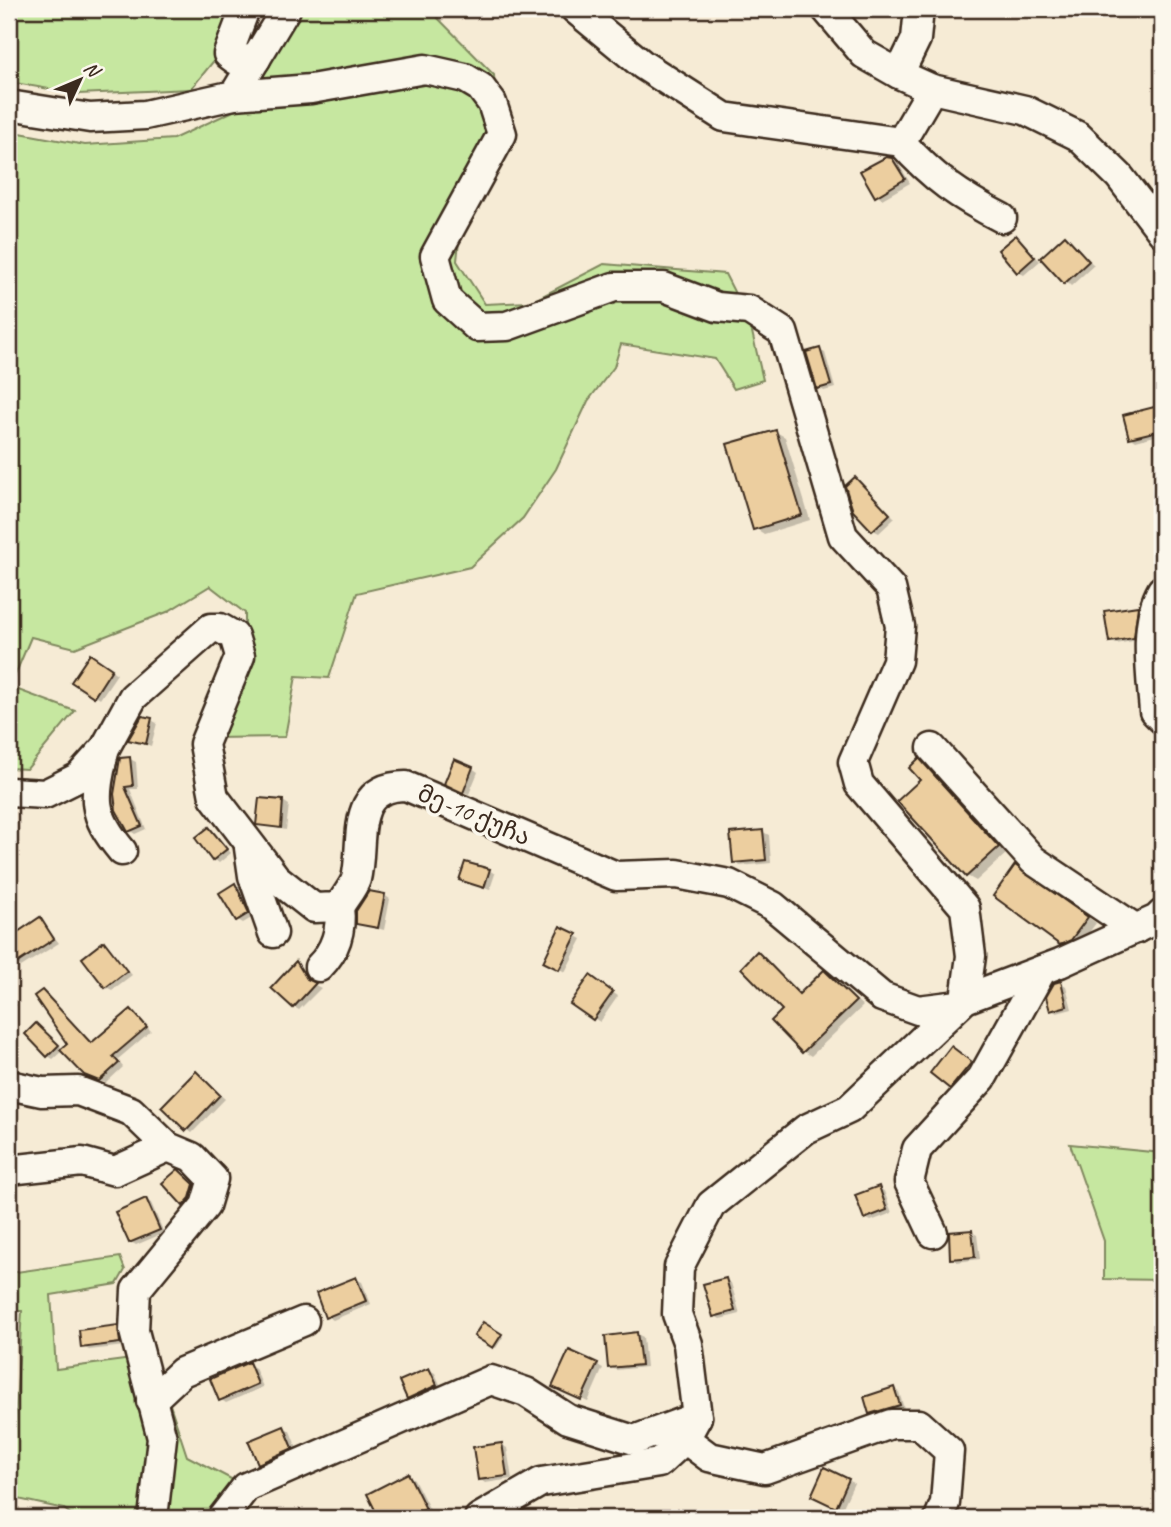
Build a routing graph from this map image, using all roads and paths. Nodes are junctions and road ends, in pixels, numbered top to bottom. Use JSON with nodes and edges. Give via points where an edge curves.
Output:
{"nodes":[{"id":1,"x":245,"y":9,"type":"edge"},
{"id":2,"x":286,"y":9,"type":"edge"},
{"id":3,"x":575,"y":9,"type":"edge"},
{"id":4,"x":826,"y":9,"type":"edge"},
{"id":5,"x":919,"y":9,"type":"edge"},
{"id":6,"x":256,"y":59,"type":"junction"},
{"id":7,"x":899,"y":74,"type":"junction"},
{"id":8,"x":932,"y":89,"type":"junction"},
{"id":9,"x":234,"y":95,"type":"junction"},
{"id":10,"x":9,"y":105,"type":"edge"},
{"id":11,"x":901,"y":142,"type":"junction"},
{"id":12,"x":1002,"y":218,"type":"dead end"},
{"id":13,"x":1162,"y":232,"type":"edge"},
{"id":14,"x":1162,"y":590,"type":"edge"},
{"id":15,"x":1162,"y":719,"type":"edge"},
{"id":16,"x":105,"y":748,"type":"junction"},
{"id":17,"x":932,"y":748,"type":"dead end"},
{"id":18,"x":9,"y":792,"type":"edge"},
{"id":19,"x":45,"y":794,"type":"junction"},
{"id":20,"x":9,"y":809,"type":"edge"},
{"id":21,"x":249,"y":845,"type":"junction"},
{"id":22,"x":122,"y":851,"type":"dead end"},
{"id":23,"x":339,"y":907,"type":"junction"},
{"id":24,"x":1162,"y":914,"type":"edge"},
{"id":25,"x":1136,"y":929,"type":"junction"},
{"id":26,"x":273,"y":933,"type":"dead end"},
{"id":27,"x":319,"y":967,"type":"dead end"},
{"id":28,"x":1042,"y":970,"type":"junction"},
{"id":29,"x":962,"y":1002,"type":"junction"},
{"id":30,"x":9,"y":1085,"type":"edge"},
{"id":31,"x":168,"y":1147,"type":"junction"},
{"id":32,"x":9,"y":1170,"type":"edge"},
{"id":33,"x":933,"y":1234,"type":"dead end"},
{"id":34,"x":304,"y":1321,"type":"dead end"},
{"id":35,"x":151,"y":1401,"type":"junction"},
{"id":36,"x":691,"y":1428,"type":"junction"},
{"id":37,"x":153,"y":1518,"type":"edge"},
{"id":38,"x":222,"y":1518,"type":"edge"},
{"id":39,"x":479,"y":1518,"type":"edge"},
{"id":40,"x":939,"y":1518,"type":"edge"}],
"edges":[{"from":1,"to":6,"type":"street","via":[[228,54],[236,60]]},
{"from":2,"to":6,"type":"street"},
{"from":3,"to":11,"type":"street","via":[[643,65],[724,117]]},
{"from":4,"to":7,"type":"street","via":[[864,54]]},
{"from":5,"to":7,"type":"street","via":[[916,39]]},
{"from":6,"to":9,"type":"street"},
{"from":7,"to":8,"type":"street"},
{"from":8,"to":11,"type":"street"},
{"from":8,"to":13,"type":"street","via":[[1025,110],[1078,136],[1119,176]]},
{"from":9,"to":10,"type":"street","via":[[145,116],[103,117]]},
{"from":9,"to":29,"type":"street","via":[[311,89],[425,69],[464,78],[480,88],[492,103],[502,134],[435,256],[447,300],[477,327],[507,326],[614,287],[664,287],[717,307],[749,310],[783,332],[843,536],[891,587],[900,626],[897,661],[853,762],[854,772],[859,784],[965,908],[971,956]]},
{"from":11,"to":12,"type":"street","via":[[929,174]]},
{"from":14,"to":15,"type":"street","via":[[1152,617],[1152,685],[1154,711]]},
{"from":16,"to":19,"type":"street","via":[[79,776]]},
{"from":16,"to":21,"type":"street","via":[[133,697],[179,653],[211,628],[234,636],[240,656],[204,744],[215,797]]},
{"from":16,"to":22,"type":"street","via":[[96,789],[101,826]]},
{"from":17,"to":25,"type":"street","via":[[1033,860]]},
{"from":18,"to":19,"type":"street"},
{"from":19,"to":20,"type":"street"},
{"from":21,"to":23,"type":"street","via":[[276,878],[314,908]]},
{"from":21,"to":26,"type":"street","via":[[253,876]]},
{"from":23,"to":27,"type":"street","via":[[341,925],[330,956]]},
{"from":23,"to":29,"type":"street","name":"მე-10 ქუჩა","via":[[356,880],[359,826],[377,793],[390,786],[406,786],[617,876],[677,874],[729,884],[773,906],[882,997],[918,1010]]},
{"from":24,"to":25,"type":"street"},
{"from":25,"to":28,"type":"street"},
{"from":28,"to":29,"type":"street"},
{"from":28,"to":33,"type":"street","via":[[982,1078],[917,1149],[909,1182]]},
{"from":29,"to":36,"type":"street","via":[[849,1109],[806,1129],[712,1205],[679,1267],[677,1314],[688,1344]]},
{"from":30,"to":31,"type":"street","via":[[104,1098],[131,1111]]},
{"from":31,"to":32,"type":"street","via":[[115,1171],[82,1162]]},
{"from":31,"to":35,"type":"street","via":[[192,1157],[213,1180],[205,1206],[136,1290],[134,1331]]},
{"from":34,"to":35,"type":"street","via":[[182,1372]]},
{"from":35,"to":37,"type":"street","via":[[162,1438]]},
{"from":36,"to":38,"type":"street","via":[[634,1440],[568,1419],[526,1392],[491,1380],[246,1487]]},
{"from":36,"to":39,"type":"street","via":[[659,1463],[541,1482]]},
{"from":36,"to":40,"type":"street","via":[[709,1457],[765,1469],[891,1424],[919,1424],[949,1451]]}]}
